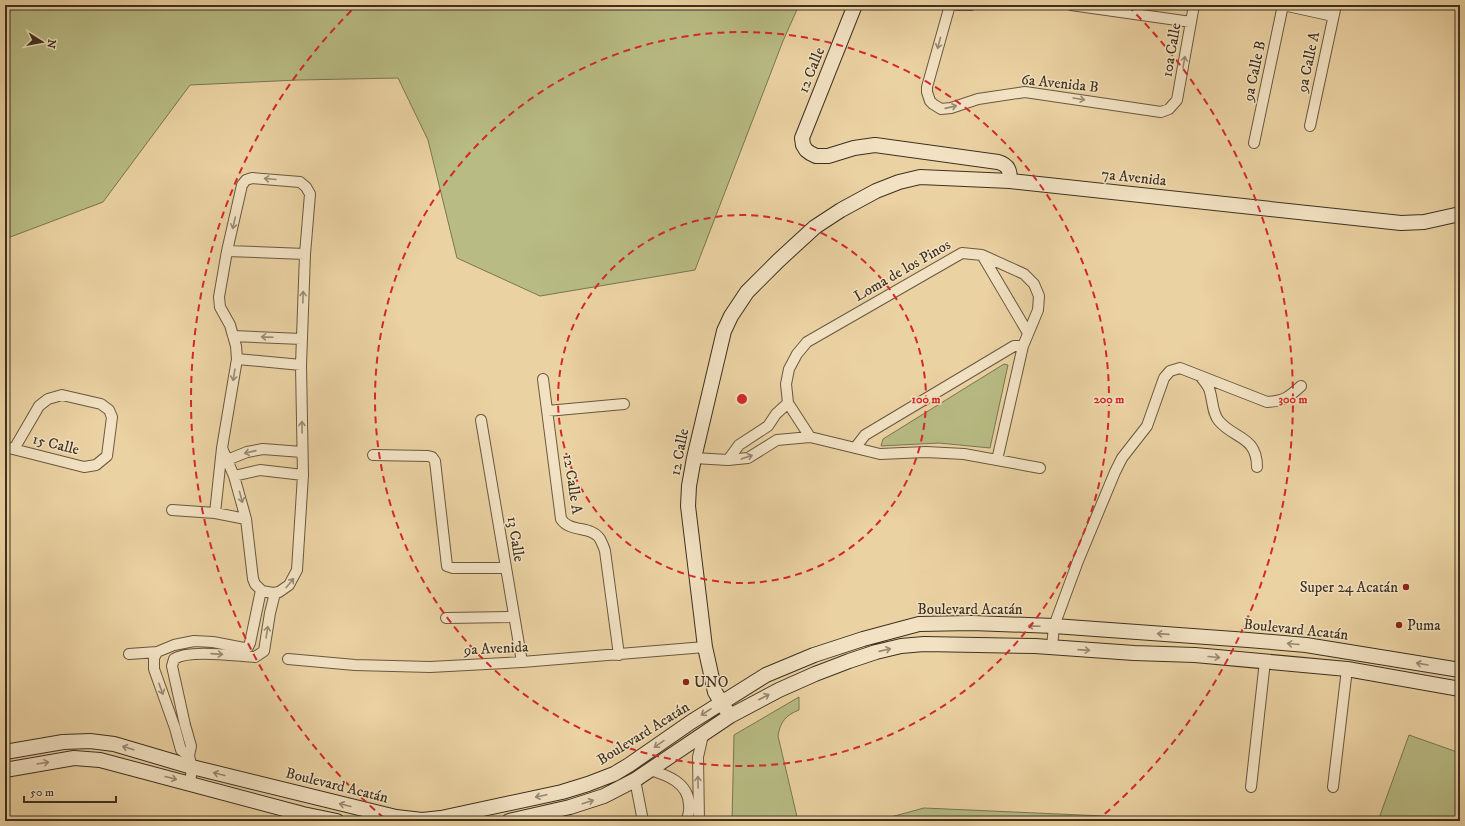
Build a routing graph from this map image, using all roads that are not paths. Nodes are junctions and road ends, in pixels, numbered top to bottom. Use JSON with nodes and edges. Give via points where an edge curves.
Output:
{"nodes":[{"id":1,"x":855,"y":5,"type":"edge"},
{"id":2,"x":950,"y":5,"type":"edge"},
{"id":3,"x":957,"y":5,"type":"edge"},
{"id":4,"x":970,"y":5,"type":"edge"},
{"id":5,"x":1071,"y":5,"type":"edge"},
{"id":6,"x":1194,"y":5,"type":"edge"},
{"id":7,"x":1283,"y":5,"type":"edge"},
{"id":8,"x":1336,"y":5,"type":"edge"},
{"id":9,"x":1333,"y":16,"type":"junction"},
{"id":10,"x":1191,"y":22,"type":"junction"},
{"id":11,"x":1177,"y":100,"type":"joint"},
{"id":12,"x":1310,"y":126,"type":"dead end"},
{"id":13,"x":1254,"y":143,"type":"dead end"},
{"id":14,"x":1010,"y":181,"type":"junction"},
{"id":15,"x":1460,"y":214,"type":"edge"},
{"id":16,"x":815,"y":227,"type":"joint"},
{"id":17,"x":227,"y":251,"type":"junction"},
{"id":18,"x":305,"y":254,"type":"junction"},
{"id":19,"x":982,"y":255,"type":"junction"},
{"id":20,"x":1028,"y":333,"type":"junction"},
{"id":21,"x":233,"y":336,"type":"junction"},
{"id":22,"x":302,"y":339,"type":"junction"},
{"id":23,"x":1022,"y":346,"type":"junction"},
{"id":24,"x":237,"y":359,"type":"junction"},
{"id":25,"x":301,"y":365,"type":"junction"},
{"id":26,"x":1200,"y":376,"type":"junction"},
{"id":27,"x":543,"y":379,"type":"dead end"},
{"id":28,"x":1301,"y":386,"type":"dead end"},
{"id":29,"x":788,"y":403,"type":"junction"},
{"id":30,"x":624,"y":404,"type":"dead end"},
{"id":31,"x":547,"y":411,"type":"junction"},
{"id":32,"x":481,"y":420,"type":"dead end"},
{"id":33,"x":768,"y":426,"type":"junction"},
{"id":34,"x":810,"y":437,"type":"junction"},
{"id":35,"x":777,"y":440,"type":"junction"},
{"id":36,"x":9,"y":448,"type":"edge"},
{"id":37,"x":222,"y":448,"type":"junction"},
{"id":38,"x":855,"y":448,"type":"junction"},
{"id":39,"x":302,"y":452,"type":"junction"},
{"id":40,"x":373,"y":455,"type":"dead end"},
{"id":41,"x":694,"y":458,"type":"junction"},
{"id":42,"x":227,"y":460,"type":"junction"},
{"id":43,"x":728,"y":460,"type":"junction"},
{"id":44,"x":997,"y":460,"type":"junction"},
{"id":45,"x":1257,"y":467,"type":"dead end"},
{"id":46,"x":1040,"y":468,"type":"dead end"},
{"id":47,"x":303,"y":475,"type":"junction"},
{"id":48,"x":234,"y":476,"type":"junction"},
{"id":49,"x":172,"y":510,"type":"dead end"},
{"id":50,"x":215,"y":513,"type":"junction"},
{"id":51,"x":246,"y":519,"type":"junction"},
{"id":52,"x":506,"y":568,"type":"junction"},
{"id":53,"x":261,"y":590,"type":"junction"},
{"id":54,"x":275,"y":593,"type":"junction"},
{"id":55,"x":514,"y":617,"type":"junction"},
{"id":56,"x":446,"y":618,"type":"dead end"},
{"id":57,"x":1054,"y":626,"type":"junction"},
{"id":58,"x":185,"y":643,"type":"junction"},
{"id":59,"x":705,"y":647,"type":"junction"},
{"id":60,"x":1052,"y":647,"type":"junction"},
{"id":61,"x":157,"y":652,"type":"junction"},
{"id":62,"x":129,"y":654,"type":"dead end"},
{"id":63,"x":183,"y":655,"type":"junction"},
{"id":64,"x":618,"y":655,"type":"junction"},
{"id":65,"x":288,"y":659,"type":"dead end"},
{"id":66,"x":1265,"y":661,"type":"junction"},
{"id":67,"x":522,"y":662,"type":"junction"},
{"id":68,"x":1348,"y":669,"type":"junction"},
{"id":69,"x":1460,"y":670,"type":"edge"},
{"id":70,"x":1460,"y":689,"type":"edge"},
{"id":71,"x":722,"y":702,"type":"junction"},
{"id":72,"x":730,"y":716,"type":"junction"},
{"id":73,"x":703,"y":735,"type":"junction"},
{"id":74,"x":5,"y":752,"type":"edge"},
{"id":75,"x":190,"y":762,"type":"junction"},
{"id":76,"x":5,"y":770,"type":"edge"},
{"id":77,"x":650,"y":770,"type":"junction"},
{"id":78,"x":635,"y":780,"type":"junction"},
{"id":79,"x":190,"y":784,"type":"junction"},
{"id":80,"x":1251,"y":787,"type":"dead end"},
{"id":81,"x":1333,"y":787,"type":"dead end"},
{"id":82,"x":337,"y":821,"type":"edge"},
{"id":83,"x":509,"y":821,"type":"edge"},
{"id":84,"x":643,"y":821,"type":"edge"},
{"id":85,"x":687,"y":821,"type":"edge"},
{"id":86,"x":699,"y":821,"type":"edge"}],
"edges":[{"from":1,"to":14,"type":"main road","name":"12 Calle","via":[[802,138],[804,148],[814,155],[827,156],[854,148],[875,146],[998,162],[1005,164],[1009,169]]},
{"from":2,"to":11,"type":"street","name":"6a Avenida B","one_way":true,"via":[[927,87],[930,101],[937,107],[946,109],[978,99],[1025,92],[1157,112],[1169,109]]},
{"from":3,"to":4,"type":"street"},
{"from":5,"to":10,"type":"street"},
{"from":6,"to":10,"type":"street","name":"10a Calle"},
{"from":7,"to":9,"type":"street"},
{"from":7,"to":13,"type":"street","name":"9a Calle B"},
{"from":8,"to":9,"type":"street","name":"9a Calle A"},
{"from":9,"to":12,"type":"street","name":"9a Calle A"},
{"from":11,"to":10,"type":"street","name":"10a Calle","one_way":true},
{"from":14,"to":15,"type":"main road","name":"7a Avenida","via":[[1402,223],[1424,222]]},
{"from":14,"to":16,"type":"main road","name":"7a Avenida","via":[[911,178],[876,191]]},
{"from":16,"to":41,"type":"main road","name":"12 Calle","via":[[755,284],[731,316],[724,331]]},
{"from":17,"to":18,"type":"street"},
{"from":18,"to":17,"type":"street","one_way":true,"via":[[310,194],[306,187],[300,182],[252,178],[242,185]]},
{"from":17,"to":21,"type":"street","via":[[219,303]]},
{"from":22,"to":18,"type":"street","one_way":true},
{"from":19,"to":20,"type":"street"},
{"from":19,"to":20,"type":"street","name":"Loma de los Pinos","via":[[1024,274],[1034,284],[1039,303]]},
{"from":19,"to":29,"type":"street","name":"Loma de los Pinos","via":[[962,253],[807,342],[789,369],[786,384]]},
{"from":20,"to":23,"type":"street","name":"Loma de los Pinos"},
{"from":22,"to":21,"type":"street","one_way":true},
{"from":21,"to":24,"type":"street"},
{"from":22,"to":25,"type":"street"},
{"from":23,"to":38,"type":"street","via":[[1014,346],[865,435]]},
{"from":23,"to":44,"type":"street","name":"Loma de los Pinos"},
{"from":24,"to":25,"type":"street"},
{"from":24,"to":37,"type":"street","one_way":true},
{"from":39,"to":25,"type":"street","one_way":true},
{"from":26,"to":28,"type":"street","via":[[1267,402],[1277,402],[1290,396]]},
{"from":26,"to":45,"type":"street","via":[[1210,390],[1219,422],[1254,448]]},
{"from":26,"to":57,"type":"street","via":[[1180,368],[1170,371],[1164,378],[1147,426],[1122,458],[1115,472]]},
{"from":27,"to":31,"type":"street","name":"12 Calle A"},
{"from":29,"to":33,"type":"street"},
{"from":29,"to":34,"type":"street","name":"Loma de los Pinos"},
{"from":30,"to":31,"type":"street"},
{"from":31,"to":64,"type":"street","name":"12 Calle A","via":[[561,519],[564,524],[594,532],[600,538],[605,551]]},
{"from":32,"to":52,"type":"street","name":"13 Calle"},
{"from":33,"to":35,"type":"street"},
{"from":33,"to":43,"type":"street","via":[[739,445]]},
{"from":34,"to":35,"type":"street"},
{"from":34,"to":38,"type":"street"},
{"from":43,"to":35,"type":"street","one_way":true,"via":[[748,458]]},
{"from":36,"to":36,"type":"street","name":"15 Calle","via":[[84,467],[96,465],[107,456],[112,417],[109,410],[101,404],[62,395],[48,399],[39,406]]},
{"from":37,"to":42,"type":"street"},
{"from":37,"to":50,"type":"street"},
{"from":38,"to":44,"type":"street","via":[[880,454],[926,452],[964,454]]},
{"from":39,"to":42,"type":"street","one_way":true,"via":[[263,449]]},
{"from":39,"to":47,"type":"street"},
{"from":40,"to":52,"type":"street","via":[[428,456],[435,461],[447,566]]},
{"from":41,"to":43,"type":"street"},
{"from":41,"to":59,"type":"main road","name":"12 Calle","via":[[688,506]]},
{"from":42,"to":48,"type":"street"},
{"from":44,"to":46,"type":"street"},
{"from":47,"to":48,"type":"street","via":[[260,470]]},
{"from":54,"to":47,"type":"street","one_way":true,"via":[[289,585],[297,570]]},
{"from":48,"to":51,"type":"street","one_way":true},
{"from":49,"to":50,"type":"street"},
{"from":50,"to":51,"type":"street"},
{"from":51,"to":53,"type":"street","via":[[253,579]]},
{"from":52,"to":55,"type":"street","name":"13 Calle"},
{"from":53,"to":54,"type":"street"},
{"from":53,"to":58,"type":"street","via":[[248,647],[213,642]]},
{"from":63,"to":54,"type":"street","one_way":true,"via":[[255,657],[261,654],[264,651]]},
{"from":55,"to":56,"type":"street"},
{"from":55,"to":67,"type":"street","name":"13 Calle"},
{"from":57,"to":60,"type":"street"},
{"from":69,"to":57,"type":"main road","name":"Boulevard Acatán","one_way":true,"via":[[1306,646]]},
{"from":57,"to":71,"type":"main road","name":"Boulevard Acatán","one_way":true,"via":[[919,624],[807,658],[766,675]]},
{"from":58,"to":61,"type":"street"},
{"from":58,"to":63,"type":"street"},
{"from":59,"to":64,"type":"street","name":"9a Avenida"},
{"from":59,"to":71,"type":"main road","name":"12 Calle","via":[[714,687]]},
{"from":60,"to":66,"type":"main road","one_way":true},
{"from":72,"to":60,"type":"main road","one_way":true,"via":[[815,674],[876,652],[901,646],[924,644]]},
{"from":61,"to":62,"type":"street"},
{"from":61,"to":75,"type":"street","one_way":true,"via":[[154,670],[181,750]]},
{"from":63,"to":75,"type":"street","via":[[174,659],[172,666],[191,746]]},
{"from":64,"to":67,"type":"street","name":"9a Avenida"},
{"from":65,"to":67,"type":"street","name":"9a Avenida","via":[[430,667]]},
{"from":66,"to":68,"type":"main road"},
{"from":66,"to":80,"type":"street"},
{"from":68,"to":70,"type":"main road"},
{"from":68,"to":81,"type":"street"},
{"from":71,"to":72,"type":"main road","name":"12 Calle"},
{"from":71,"to":75,"type":"main road","name":"Boulevard Acatán","one_way":true,"via":[[614,774],[562,792],[441,818],[422,820],[396,817]]},
{"from":72,"to":73,"type":"main road"},
{"from":73,"to":77,"type":"main road"},
{"from":86,"to":73,"type":"street","one_way":true,"via":[[698,757]]},
{"from":75,"to":74,"type":"main road","name":"Boulevard Acatán","one_way":true,"via":[[90,741],[63,742]]},
{"from":75,"to":79,"type":"street"},
{"from":76,"to":79,"type":"main road","one_way":true,"via":[[74,758],[93,759]]},
{"from":77,"to":78,"type":"main road"},
{"from":77,"to":85,"type":"street","via":[[665,774],[681,786],[689,800]]},
{"from":83,"to":78,"type":"main road","one_way":true,"via":[[586,802]]},
{"from":78,"to":84,"type":"street"},
{"from":79,"to":82,"type":"main road"}]}
